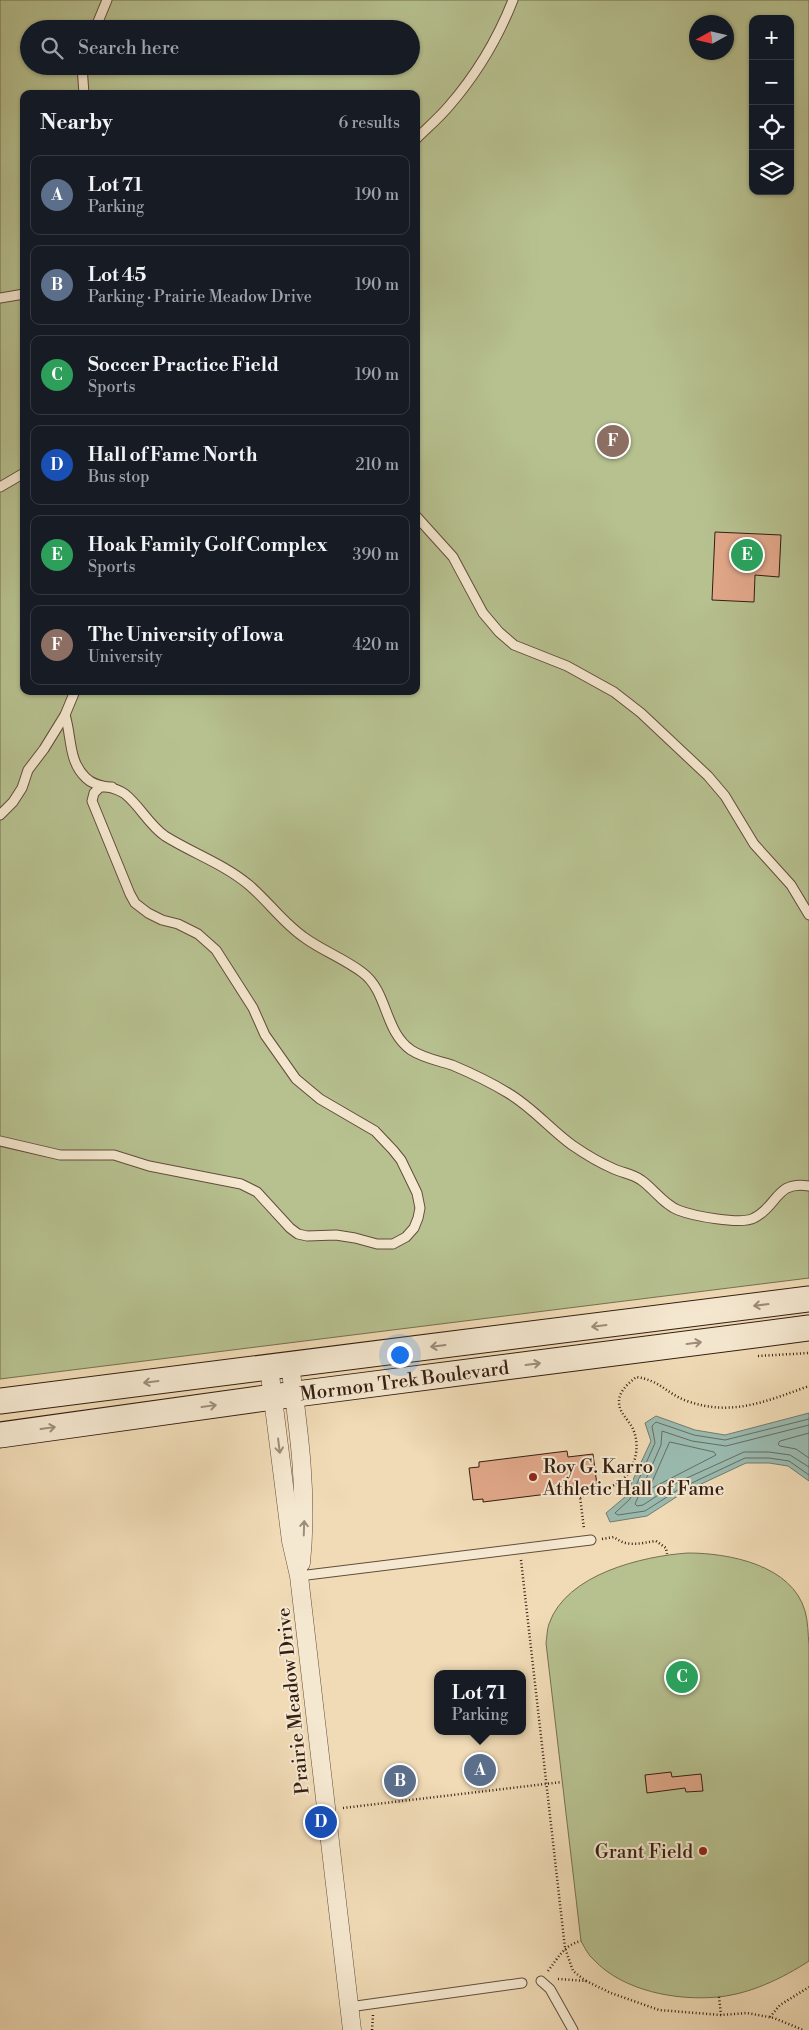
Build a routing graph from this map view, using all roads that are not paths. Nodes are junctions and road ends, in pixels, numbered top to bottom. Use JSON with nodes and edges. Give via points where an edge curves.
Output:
{"nodes":[{"id":1,"x":107,"y":0,"type":"edge"},
{"id":2,"x":513,"y":0,"type":"edge"},
{"id":3,"x":99,"y":20,"type":"edge"},
{"id":4,"x":83,"y":75,"type":"edge"},
{"id":5,"x":84,"y":90,"type":"edge"},
{"id":6,"x":420,"y":135,"type":"edge"},
{"id":7,"x":20,"y":295,"type":"edge"},
{"id":8,"x":0,"y":298,"type":"edge"},
{"id":9,"x":20,"y":475,"type":"edge"},
{"id":10,"x":0,"y":487,"type":"edge"},
{"id":11,"x":420,"y":520,"type":"edge"},
{"id":12,"x":74,"y":695,"type":"edge"},
{"id":13,"x":65,"y":715,"type":"junction"},
{"id":14,"x":112,"y":787,"type":"junction"},
{"id":15,"x":0,"y":815,"type":"edge"},
{"id":16,"x":809,"y":915,"type":"edge"},
{"id":17,"x":0,"y":1141,"type":"edge"},
{"id":18,"x":809,"y":1186,"type":"edge"},
{"id":19,"x":809,"y":1299,"type":"edge"},
{"id":20,"x":809,"y":1328,"type":"edge"},
{"id":21,"x":279,"y":1366,"type":"junction"},
{"id":22,"x":284,"y":1396,"type":"junction"},
{"id":23,"x":0,"y":1400,"type":"edge"},
{"id":24,"x":0,"y":1434,"type":"edge"},
{"id":25,"x":588,"y":1540,"type":"road end"},
{"id":26,"x":300,"y":1576,"type":"junction"},
{"id":27,"x":541,"y":1981,"type":"road end"},
{"id":28,"x":522,"y":1983,"type":"dead end"},
{"id":29,"x":349,"y":2007,"type":"junction"},
{"id":30,"x":352,"y":2030,"type":"edge"},
{"id":31,"x":573,"y":2030,"type":"edge"}],
"edges":[{"from":1,"to":3,"type":"lane"},
{"from":2,"to":6,"type":"lane","via":[[505,20],[467,83],[450,106]]},
{"from":4,"to":5,"type":"lane"},
{"from":7,"to":8,"type":"lane"},
{"from":9,"to":10,"type":"lane"},
{"from":11,"to":16,"type":"lane","via":[[453,557],[483,612],[499,632],[514,645],[574,670],[614,692],[708,776],[725,796],[754,844],[791,885]]},
{"from":12,"to":13,"type":"lane"},
{"from":13,"to":14,"type":"lane","via":[[74,764],[95,786]]},
{"from":13,"to":15,"type":"lane","via":[[28,770],[13,802]]},
{"from":14,"to":17,"type":"lane","via":[[100,787],[92,801],[135,903],[162,920],[198,934],[216,950],[254,1008],[265,1035],[296,1079],[320,1099],[374,1131],[401,1160],[417,1193],[418,1218],[406,1237],[393,1244],[336,1235],[307,1236],[290,1228],[257,1192],[241,1184],[149,1166],[114,1155],[60,1155]]},
{"from":14,"to":18,"type":"lane","via":[[125,794],[164,835],[248,884],[288,926],[365,974],[381,997],[398,1038],[412,1050],[511,1094],[571,1144],[592,1158],[643,1181],[669,1206],[698,1216],[747,1221],[767,1209],[786,1187]]},
{"from":19,"to":21,"type":"main road","name":"Mormon Trek Boulevard","one_way":true},
{"from":22,"to":20,"type":"main road","name":"Mormon Trek Boulevard","one_way":true},
{"from":21,"to":22,"type":"street","name":"Prairie Meadow Drive"},
{"from":21,"to":23,"type":"main road","name":"Mormon Trek Boulevard","one_way":true},
{"from":24,"to":22,"type":"main road","name":"Mormon Trek Boulevard","one_way":true},
{"from":22,"to":26,"type":"street","name":"Prairie Meadow Drive","via":[[291,1541]]},
{"from":25,"to":26,"type":"lane"},
{"from":26,"to":29,"type":"street","name":"Prairie Meadow Drive"},
{"from":27,"to":31,"type":"lane","via":[[550,1989]]},
{"from":28,"to":29,"type":"lane"},
{"from":29,"to":30,"type":"street","name":"Prairie Meadow Drive"}]}
